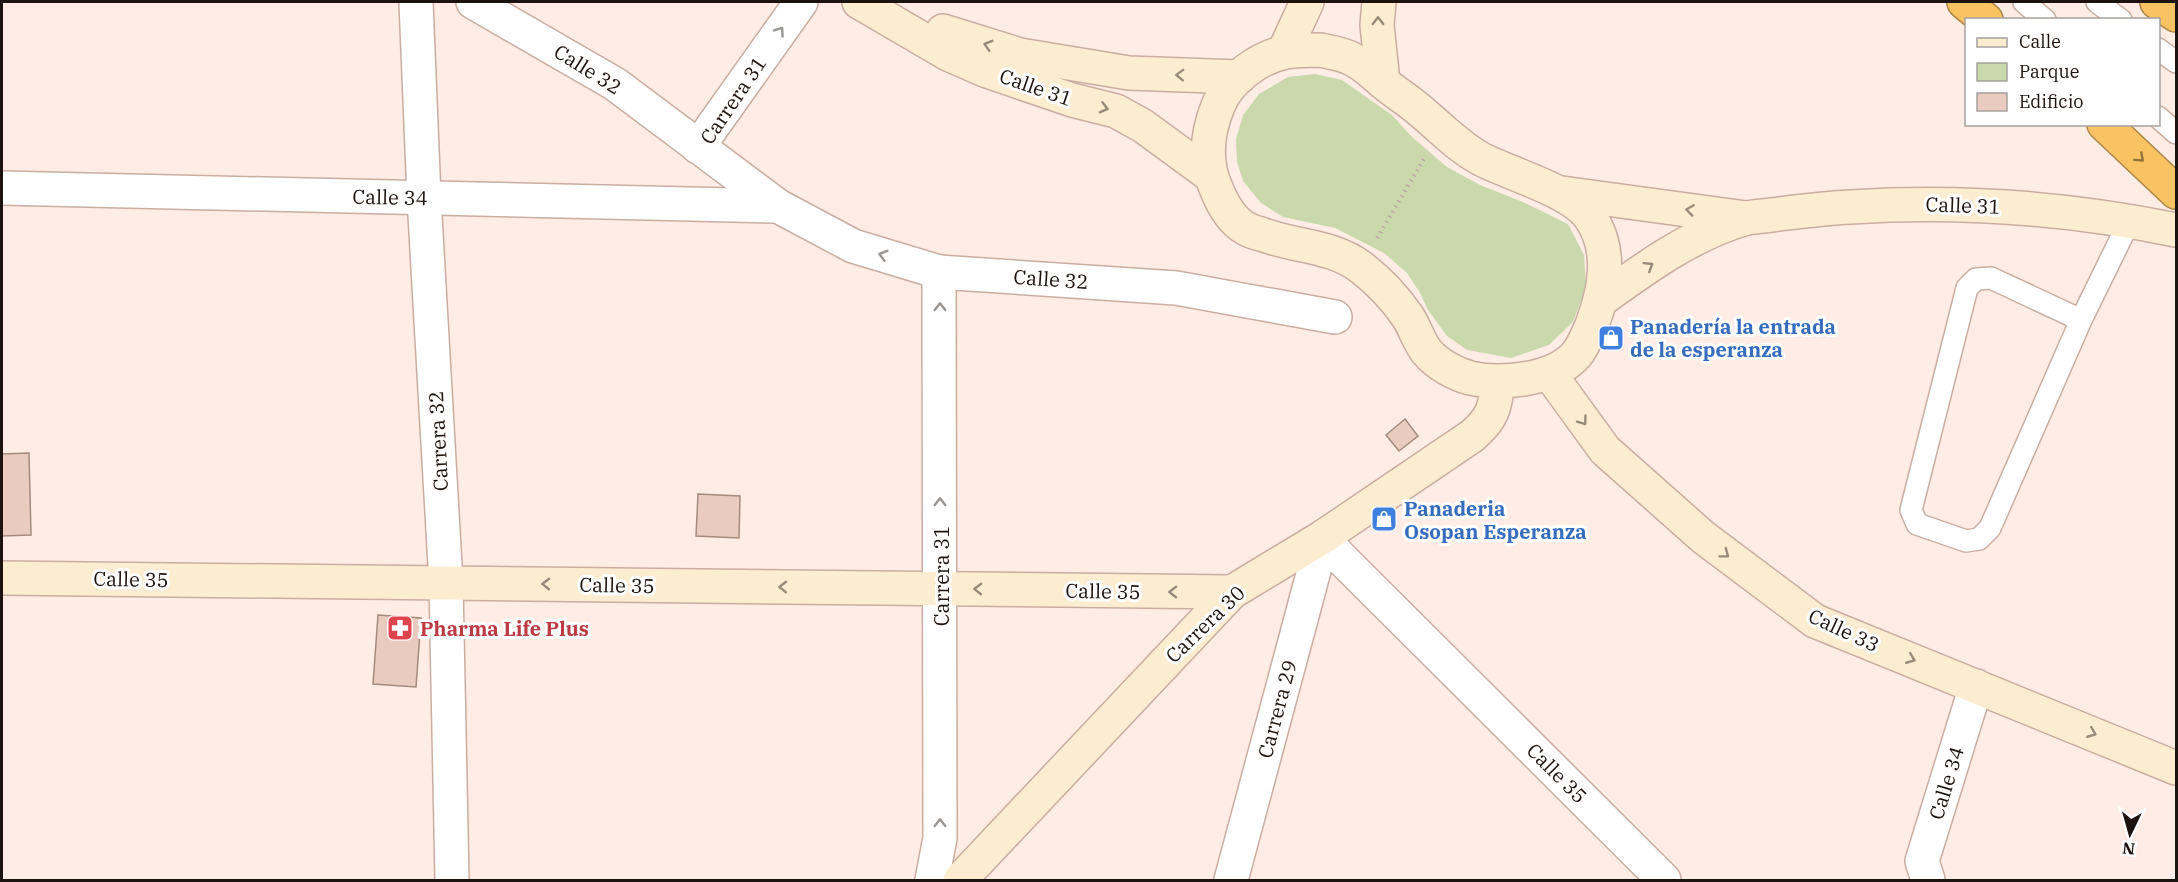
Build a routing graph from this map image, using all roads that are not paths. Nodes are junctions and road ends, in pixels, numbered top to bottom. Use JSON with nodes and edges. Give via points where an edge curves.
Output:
{"nodes":[{"id":1,"x":416,"y":2,"type":"edge"},
{"id":2,"x":473,"y":2,"type":"edge"},
{"id":3,"x":801,"y":2,"type":"edge"},
{"id":4,"x":859,"y":2,"type":"edge"},
{"id":5,"x":870,"y":2,"type":"edge"},
{"id":6,"x":1307,"y":2,"type":"edge"},
{"id":7,"x":1379,"y":2,"type":"edge"},
{"id":8,"x":1964,"y":2,"type":"edge"},
{"id":9,"x":2024,"y":2,"type":"edge"},
{"id":10,"x":2097,"y":2,"type":"edge"},
{"id":11,"x":2157,"y":2,"type":"edge"},
{"id":12,"x":2176,"y":15,"type":"edge"},
{"id":13,"x":1984,"y":18,"type":"edge"},
{"id":14,"x":2043,"y":18,"type":"edge"},
{"id":15,"x":2118,"y":18,"type":"edge"},
{"id":16,"x":2160,"y":50,"type":"edge"},
{"id":17,"x":1284,"y":52,"type":"junction"},
{"id":18,"x":2176,"y":62,"type":"edge"},
{"id":19,"x":1239,"y":77,"type":"junction"},
{"id":20,"x":1383,"y":82,"type":"junction"},
{"id":21,"x":2160,"y":119,"type":"edge"},
{"id":22,"x":2106,"y":126,"type":"edge"},
{"id":23,"x":2176,"y":133,"type":"edge"},
{"id":24,"x":698,"y":147,"type":"junction"},
{"id":25,"x":1210,"y":175,"type":"junction"},
{"id":26,"x":2,"y":188,"type":"edge"},
{"id":27,"x":1558,"y":192,"type":"junction"},
{"id":28,"x":2176,"y":192,"type":"edge"},
{"id":29,"x":424,"y":198,"type":"junction"},
{"id":30,"x":777,"y":206,"type":"junction"},
{"id":31,"x":1748,"y":218,"type":"junction"},
{"id":32,"x":2130,"y":220,"type":"junction"},
{"id":33,"x":2176,"y":230,"type":"edge"},
{"id":34,"x":939,"y":272,"type":"junction"},
{"id":35,"x":1601,"y":300,"type":"junction"},
{"id":36,"x":1335,"y":317,"type":"dead end"},
{"id":37,"x":2081,"y":320,"type":"junction"},
{"id":38,"x":1549,"y":373,"type":"junction"},
{"id":39,"x":1498,"y":382,"type":"junction"},
{"id":40,"x":1323,"y":537,"type":"junction"},
{"id":41,"x":2,"y":578,"type":"edge"},
{"id":42,"x":446,"y":583,"type":"junction"},
{"id":43,"x":941,"y":589,"type":"junction"},
{"id":44,"x":1232,"y":592,"type":"junction"},
{"id":45,"x":1976,"y":686,"type":"junction"},
{"id":46,"x":2176,"y":768,"type":"edge"},
{"id":47,"x":452,"y":880,"type":"edge"},
{"id":48,"x":932,"y":880,"type":"edge"},
{"id":49,"x":960,"y":880,"type":"edge"},
{"id":50,"x":1231,"y":880,"type":"edge"},
{"id":51,"x":1664,"y":880,"type":"edge"},
{"id":52,"x":1928,"y":880,"type":"edge"}],
"edges":[{"from":1,"to":29,"type":"street","name":"Carrera 32"},
{"from":2,"to":24,"type":"street","name":"Calle 32","via":[[615,84]]},
{"from":24,"to":3,"type":"street","name":"Carrera 31","one_way":true},
{"from":4,"to":25,"type":"street","name":"Calle 31","one_way":true,"via":[[948,54],[1072,100],[1116,111]]},
{"from":19,"to":5,"type":"street","name":"Calle 31","one_way":true,"via":[[1129,73],[1020,55],[914,22]]},
{"from":6,"to":17,"type":"street"},
{"from":20,"to":7,"type":"street","one_way":true,"via":[[1377,25]]},
{"from":8,"to":13,"type":"highway"},
{"from":9,"to":14,"type":"lane"},
{"from":10,"to":15,"type":"lane"},
{"from":11,"to":12,"type":"highway"},
{"from":16,"to":18,"type":"lane"},
{"from":17,"to":19,"type":"street","via":[[1264,59]]},
{"from":17,"to":20,"type":"street","via":[[1320,50],[1350,57]]},
{"from":19,"to":25,"type":"street","via":[[1221,99],[1211,123],[1207,148]]},
{"from":20,"to":27,"type":"street","via":[[1479,158]]},
{"from":21,"to":23,"type":"lane"},
{"from":22,"to":28,"type":"highway","one_way":true},
{"from":24,"to":30,"type":"street","name":"Carrera 31"},
{"from":25,"to":39,"type":"street","via":[[1224,205],[1245,228],[1280,242],[1327,251],[1360,266],[1392,295],[1426,351],[1444,366],[1468,377]]},
{"from":26,"to":29,"type":"street","name":"Calle 34"},
{"from":31,"to":27,"type":"street","name":"Calle 31","one_way":true},
{"from":27,"to":35,"type":"street","via":[[1588,214],[1597,229],[1605,273]]},
{"from":29,"to":30,"type":"street","name":"Calle 34"},
{"from":29,"to":42,"type":"street","name":"Carrera 32"},
{"from":34,"to":30,"type":"street","name":"Calle 32","one_way":true,"via":[[853,246]]},
{"from":31,"to":32,"type":"street","name":"Calle 31","via":[[1824,208],[1977,204]]},
{"from":35,"to":31,"type":"street","name":"Calle 31","one_way":true,"via":[[1671,253]]},
{"from":32,"to":33,"type":"street","name":"Calle 31"},
{"from":32,"to":37,"type":"lane"},
{"from":34,"to":36,"type":"street","name":"Calle 32","via":[[1176,288]]},
{"from":43,"to":34,"type":"street","name":"Carrera 31","one_way":true},
{"from":35,"to":38,"type":"street","via":[[1576,356]]},
{"from":37,"to":37,"type":"lane","via":[[1990,528],[1979,538],[1966,542],[1917,524],[1911,510],[1967,288],[1976,279],[1990,278]]},
{"from":38,"to":39,"type":"street"},
{"from":38,"to":45,"type":"street","name":"Calle 33","one_way":true,"via":[[1605,450],[1703,537],[1815,621]]},
{"from":39,"to":40,"type":"street","name":"Carrera 30","via":[[1495,409],[1486,424]]},
{"from":40,"to":44,"type":"street","name":"Carrera 30"},
{"from":40,"to":50,"type":"street","name":"Carrera 29"},
{"from":40,"to":51,"type":"street","name":"Calle 35"},
{"from":41,"to":42,"type":"street","name":"Calle 35"},
{"from":43,"to":42,"type":"street","name":"Calle 35","one_way":true},
{"from":42,"to":47,"type":"street","name":"Carrera 32"},
{"from":44,"to":43,"type":"street","name":"Calle 35","one_way":true},
{"from":48,"to":43,"type":"street","name":"Carrera 31","one_way":true,"via":[[940,838]]},
{"from":44,"to":49,"type":"street","name":"Carrera 30"},
{"from":45,"to":46,"type":"street","name":"Calle 33","one_way":true},
{"from":45,"to":52,"type":"street","name":"Calle 34","via":[[1922,861]]}]}
